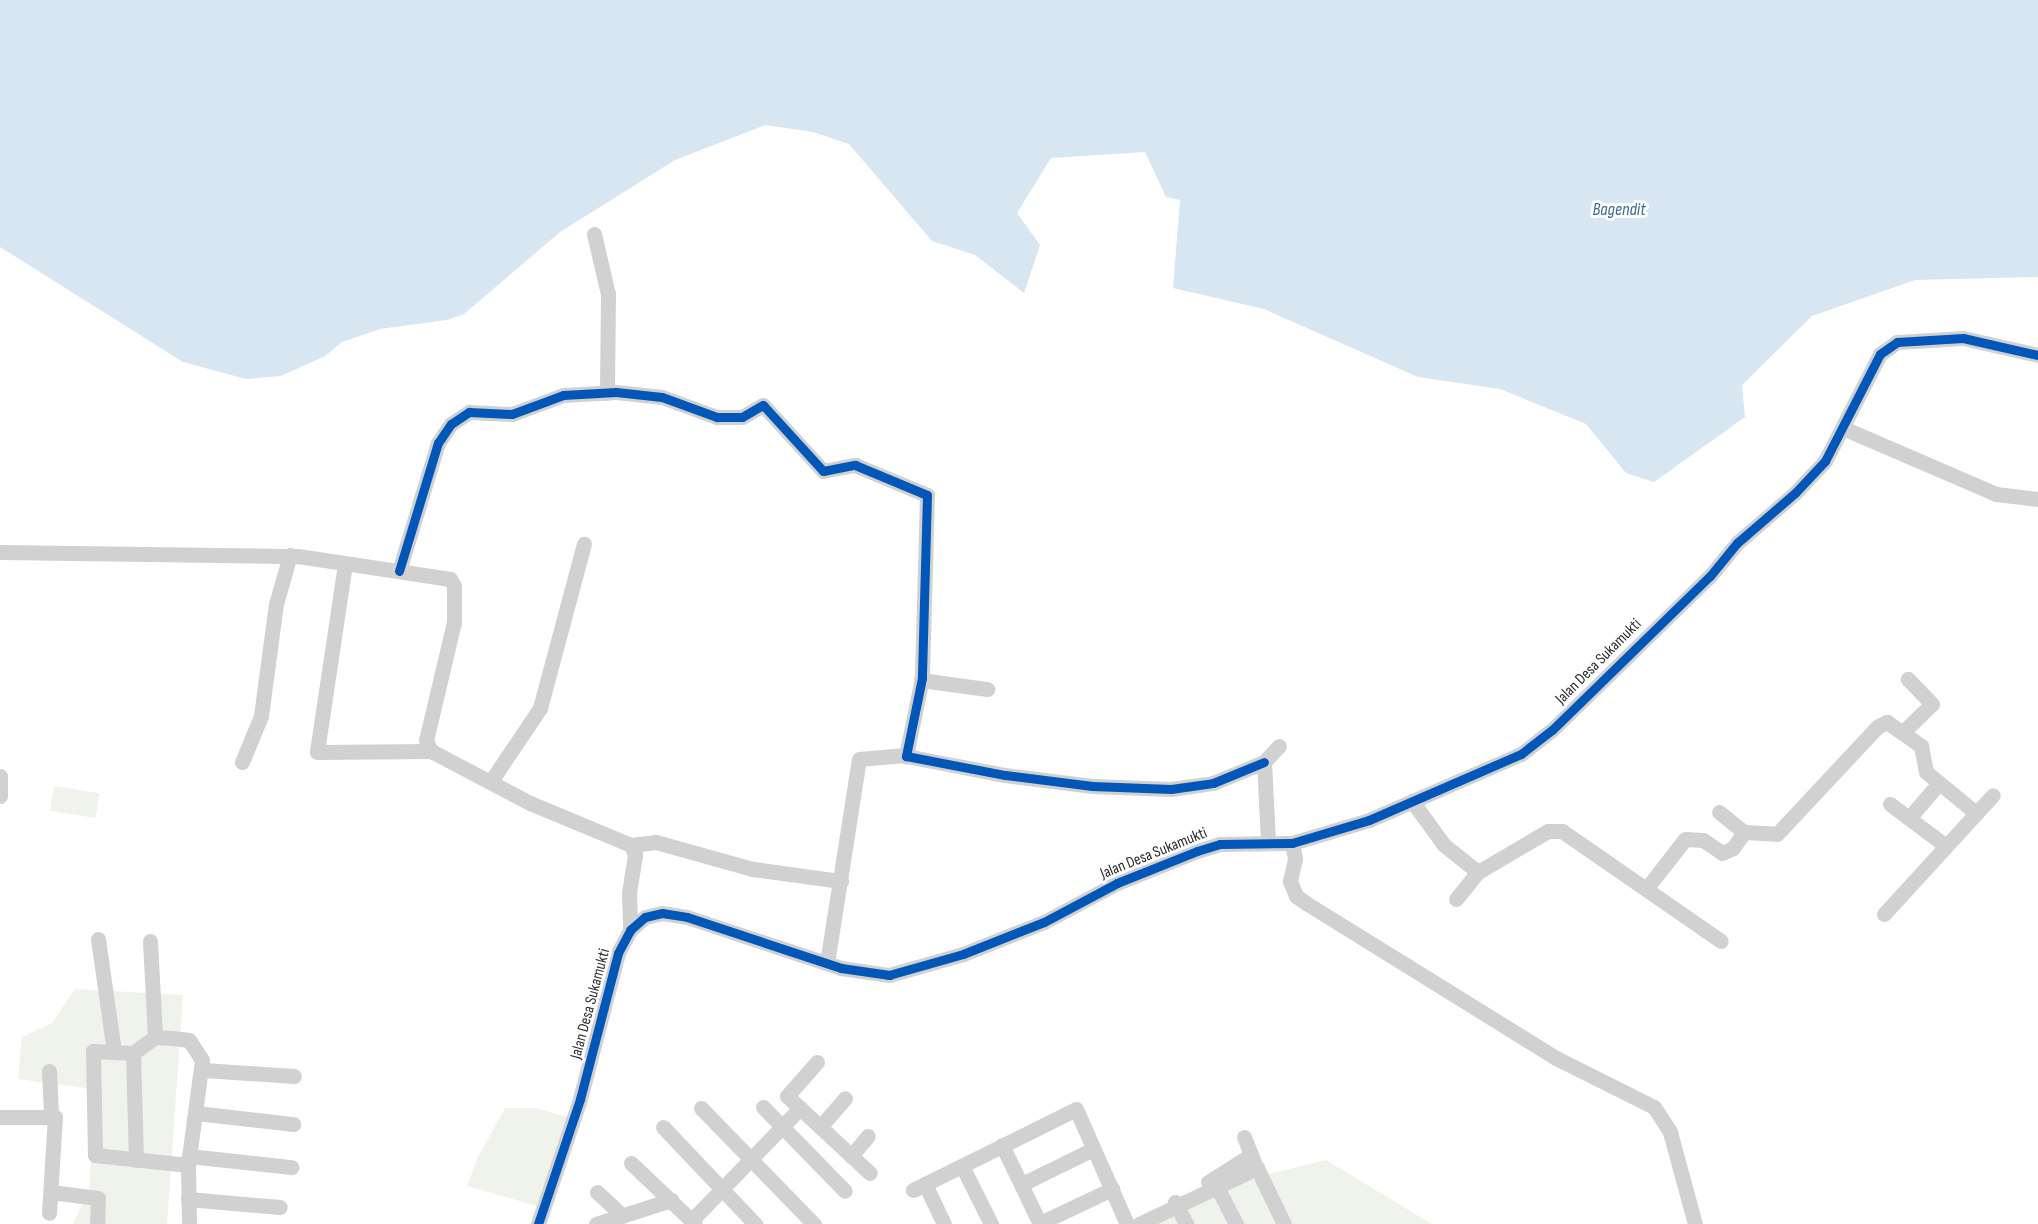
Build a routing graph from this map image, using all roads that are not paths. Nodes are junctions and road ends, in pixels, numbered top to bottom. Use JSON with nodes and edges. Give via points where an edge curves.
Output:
{"nodes":[{"id":1,"x":594,"y":234,"type":"dead end"},
{"id":2,"x":2038,"y":355,"type":"edge"},
{"id":3,"x":607,"y":393,"type":"junction"},
{"id":4,"x":1844,"y":428,"type":"junction"},
{"id":5,"x":2038,"y":499,"type":"edge"},
{"id":6,"x":584,"y":544,"type":"dead end"},
{"id":7,"x":0,"y":552,"type":"edge"},
{"id":8,"x":290,"y":555,"type":"junction"},
{"id":9,"x":345,"y":564,"type":"junction"},
{"id":10,"x":399,"y":571,"type":"junction"},
{"id":11,"x":1908,"y":679,"type":"dead end"},
{"id":12,"x":921,"y":680,"type":"junction"},
{"id":13,"x":987,"y":689,"type":"dead end"},
{"id":14,"x":1903,"y":732,"type":"junction"},
{"id":15,"x":1279,"y":746,"type":"dead end"},
{"id":16,"x":431,"y":751,"type":"junction"},
{"id":17,"x":905,"y":755,"type":"junction"},
{"id":18,"x":242,"y":762,"type":"dead end"},
{"id":19,"x":1264,"y":762,"type":"junction"},
{"id":20,"x":0,"y":776,"type":"edge"},
{"id":21,"x":491,"y":781,"type":"junction"},
{"id":22,"x":1939,"y":783,"type":"junction"},
{"id":23,"x":1993,"y":795,"type":"dead end"},
{"id":24,"x":0,"y":796,"type":"edge"},
{"id":25,"x":1412,"y":801,"type":"junction"},
{"id":26,"x":1890,"y":804,"type":"dead end"},
{"id":27,"x":1719,"y":812,"type":"dead end"},
{"id":28,"x":1976,"y":813,"type":"junction"},
{"id":29,"x":1910,"y":819,"type":"junction"},
{"id":30,"x":1744,"y":832,"type":"junction"},
{"id":31,"x":1268,"y":841,"type":"junction"},
{"id":32,"x":1292,"y":843,"type":"junction"},
{"id":33,"x":631,"y":845,"type":"junction"},
{"id":34,"x":1946,"y":846,"type":"junction"},
{"id":35,"x":1478,"y":872,"type":"junction"},
{"id":36,"x":841,"y":881,"type":"junction"},
{"id":37,"x":1646,"y":888,"type":"junction"},
{"id":38,"x":1456,"y":899,"type":"dead end"},
{"id":39,"x":1884,"y":914,"type":"dead end"},
{"id":40,"x":630,"y":930,"type":"junction"},
{"id":41,"x":98,"y":939,"type":"dead end"},
{"id":42,"x":150,"y":941,"type":"dead end"},
{"id":43,"x":1721,"y":941,"type":"dead end"},
{"id":44,"x":827,"y":963,"type":"junction"},
{"id":45,"x":154,"y":1037,"type":"junction"},
{"id":46,"x":114,"y":1052,"type":"junction"},
{"id":47,"x":133,"y":1053,"type":"junction"},
{"id":48,"x":817,"y":1062,"type":"dead end"},
{"id":49,"x":203,"y":1070,"type":"junction"},
{"id":50,"x":49,"y":1071,"type":"dead end"},
{"id":51,"x":294,"y":1077,"type":"dead end"},
{"id":52,"x":845,"y":1098,"type":"dead end"},
{"id":53,"x":763,"y":1107,"type":"dead end"},
{"id":54,"x":701,"y":1108,"type":"dead end"},
{"id":55,"x":800,"y":1108,"type":"junction"},
{"id":56,"x":196,"y":1113,"type":"junction"},
{"id":57,"x":51,"y":1114,"type":"junction"},
{"id":58,"x":0,"y":1117,"type":"edge"},
{"id":59,"x":293,"y":1124,"type":"dead end"},
{"id":60,"x":781,"y":1126,"type":"junction"},
{"id":61,"x":663,"y":1127,"type":"dead end"},
{"id":62,"x":820,"y":1127,"type":"junction"},
{"id":63,"x":868,"y":1136,"type":"dead end"},
{"id":64,"x":1244,"y":1137,"type":"dead end"},
{"id":65,"x":1002,"y":1145,"type":"junction"},
{"id":66,"x":1093,"y":1149,"type":"junction"},
{"id":67,"x":851,"y":1156,"type":"junction"},
{"id":68,"x":751,"y":1158,"type":"junction"},
{"id":69,"x":136,"y":1160,"type":"junction"},
{"id":70,"x":189,"y":1160,"type":"junction"},
{"id":71,"x":1254,"y":1161,"type":"junction"},
{"id":72,"x":631,"y":1163,"type":"dead end"},
{"id":73,"x":962,"y":1166,"type":"junction"},
{"id":74,"x":291,"y":1167,"type":"dead end"},
{"id":75,"x":870,"y":1173,"type":"dead end"},
{"id":76,"x":1215,"y":1183,"type":"junction"},
{"id":77,"x":1022,"y":1184,"type":"junction"},
{"id":78,"x":723,"y":1188,"type":"junction"},
{"id":79,"x":1112,"y":1189,"type":"junction"},
{"id":80,"x":845,"y":1191,"type":"dead end"},
{"id":81,"x":51,"y":1192,"type":"junction"},
{"id":82,"x":597,"y":1192,"type":"dead end"},
{"id":83,"x":188,"y":1199,"type":"junction"},
{"id":84,"x":671,"y":1200,"type":"junction"},
{"id":85,"x":1176,"y":1204,"type":"junction"},
{"id":86,"x":280,"y":1207,"type":"dead end"},
{"id":87,"x":50,"y":1213,"type":"dead end"},
{"id":88,"x":622,"y":1216,"type":"junction"},
{"id":89,"x":694,"y":1222,"type":"edge"},
{"id":90,"x":97,"y":1224,"type":"edge"},
{"id":91,"x":189,"y":1224,"type":"edge"},
{"id":92,"x":538,"y":1224,"type":"edge"},
{"id":93,"x":596,"y":1224,"type":"edge"},
{"id":94,"x":755,"y":1224,"type":"edge"},
{"id":95,"x":814,"y":1224,"type":"edge"},
{"id":96,"x":944,"y":1224,"type":"edge"},
{"id":97,"x":991,"y":1224,"type":"edge"},
{"id":98,"x":1040,"y":1224,"type":"edge"},
{"id":99,"x":1126,"y":1224,"type":"edge"},
{"id":100,"x":1139,"y":1224,"type":"edge"},
{"id":101,"x":1186,"y":1224,"type":"edge"},
{"id":102,"x":1236,"y":1224,"type":"edge"},
{"id":103,"x":1284,"y":1224,"type":"edge"},
{"id":104,"x":1695,"y":1224,"type":"edge"}],
"edges":[{"from":1,"to":3,"type":"street","via":[[608,294]]},
{"from":2,"to":4,"type":"street","name":"Jalan Desa Sukamukti","via":[[1963,339],[1897,342],[1880,354]]},
{"from":3,"to":10,"type":"street","via":[[563,395],[512,414],[469,412],[451,424],[438,444]]},
{"from":3,"to":12,"type":"street","via":[[662,396],[717,417],[742,417],[763,405],[823,471],[855,465],[923,490],[927,501]]},
{"from":4,"to":5,"type":"street","via":[[1996,494]]},
{"from":4,"to":25,"type":"street","name":"Jalan Desa Sukamukti","via":[[1826,461],[1737,543],[1710,576],[1552,730],[1521,754]]},
{"from":6,"to":21,"type":"street","via":[[540,708]]},
{"from":7,"to":8,"type":"street"},
{"from":8,"to":9,"type":"street"},
{"from":8,"to":18,"type":"street","via":[[276,604],[261,716]]},
{"from":9,"to":10,"type":"street"},
{"from":9,"to":16,"type":"street","via":[[317,752]]},
{"from":10,"to":16,"type":"street","via":[[450,579],[454,586],[454,622],[426,740]]},
{"from":11,"to":14,"type":"street","via":[[1932,704]]},
{"from":12,"to":13,"type":"street"},
{"from":12,"to":17,"type":"street"},
{"from":14,"to":22,"type":"street","via":[[1921,746],[1926,772]]},
{"from":14,"to":30,"type":"street","via":[[1887,722],[1877,727],[1777,834]]},
{"from":15,"to":19,"type":"street"},
{"from":16,"to":21,"type":"street"},
{"from":17,"to":19,"type":"street","via":[[1005,775],[1092,786],[1171,789],[1213,783]]},
{"from":17,"to":36,"type":"street","via":[[859,759]]},
{"from":19,"to":31,"type":"street"},
{"from":20,"to":24,"type":"street"},
{"from":21,"to":33,"type":"street","via":[[530,803]]},
{"from":22,"to":28,"type":"street"},
{"from":22,"to":29,"type":"street"},
{"from":23,"to":28,"type":"street"},
{"from":25,"to":32,"type":"street","name":"Jalan Desa Sukamukti","via":[[1369,820]]},
{"from":25,"to":35,"type":"street","via":[[1444,845]]},
{"from":26,"to":29,"type":"street"},
{"from":27,"to":30,"type":"street"},
{"from":28,"to":34,"type":"street"},
{"from":29,"to":34,"type":"street"},
{"from":30,"to":37,"type":"street","via":[[1732,848],[1722,853],[1703,840],[1685,839]]},
{"from":31,"to":32,"type":"street","name":"Jalan Desa Sukamukti"},
{"from":31,"to":44,"type":"street","name":"Jalan Desa Sukamukti","via":[[1220,844],[1197,850],[1117,883],[1044,922],[920,969],[889,975],[863,974]]},
{"from":32,"to":104,"type":"street","via":[[1295,859],[1290,881],[1296,896],[1554,1057],[1654,1107],[1670,1132]]},
{"from":33,"to":36,"type":"street","via":[[656,842],[753,869]]},
{"from":33,"to":40,"type":"street","via":[[635,855],[629,894]]},
{"from":34,"to":39,"type":"street"},
{"from":35,"to":37,"type":"street","via":[[1556,830]]},
{"from":35,"to":38,"type":"street"},
{"from":36,"to":44,"type":"street"},
{"from":37,"to":43,"type":"street"},
{"from":40,"to":44,"type":"street","name":"Jalan Desa Sukamukti","via":[[645,917],[662,913],[687,917]]},
{"from":40,"to":92,"type":"street","name":"Jalan Desa Sukamukti","via":[[618,952],[580,1099]]},
{"from":41,"to":46,"type":"street"},
{"from":42,"to":45,"type":"street"},
{"from":45,"to":47,"type":"street"},
{"from":45,"to":49,"type":"street","via":[[189,1040],[199,1050]]},
{"from":46,"to":47,"type":"street"},
{"from":46,"to":69,"type":"street","via":[[93,1051],[95,1155]]},
{"from":47,"to":69,"type":"street"},
{"from":48,"to":55,"type":"street","via":[[787,1096]]},
{"from":49,"to":51,"type":"street"},
{"from":49,"to":56,"type":"street"},
{"from":50,"to":57,"type":"street"},
{"from":52,"to":62,"type":"street"},
{"from":53,"to":60,"type":"street"},
{"from":54,"to":68,"type":"street"},
{"from":55,"to":60,"type":"street"},
{"from":55,"to":62,"type":"street"},
{"from":56,"to":59,"type":"street"},
{"from":56,"to":70,"type":"street"},
{"from":57,"to":58,"type":"street"},
{"from":57,"to":81,"type":"street","via":[[57,1121]]},
{"from":60,"to":68,"type":"street"},
{"from":60,"to":80,"type":"street"},
{"from":61,"to":78,"type":"street"},
{"from":62,"to":67,"type":"street"},
{"from":63,"to":67,"type":"street"},
{"from":64,"to":71,"type":"street"},
{"from":65,"to":66,"type":"street","via":[[1076,1109]]},
{"from":65,"to":73,"type":"street"},
{"from":65,"to":77,"type":"street"},
{"from":66,"to":77,"type":"street"},
{"from":66,"to":79,"type":"street"},
{"from":67,"to":75,"type":"street"},
{"from":68,"to":78,"type":"street"},
{"from":68,"to":95,"type":"street"},
{"from":69,"to":70,"type":"street"},
{"from":70,"to":74,"type":"street"},
{"from":70,"to":83,"type":"street"},
{"from":71,"to":76,"type":"street"},
{"from":71,"to":103,"type":"street"},
{"from":72,"to":84,"type":"street"},
{"from":73,"to":96,"type":"street","via":[[919,1187]]},
{"from":73,"to":97,"type":"street"},
{"from":76,"to":85,"type":"street"},
{"from":76,"to":102,"type":"street"},
{"from":77,"to":98,"type":"street"},
{"from":78,"to":89,"type":"street"},
{"from":78,"to":94,"type":"street"},
{"from":79,"to":98,"type":"street"},
{"from":79,"to":99,"type":"street"},
{"from":81,"to":87,"type":"street"},
{"from":81,"to":90,"type":"street","via":[[98,1198]]},
{"from":82,"to":88,"type":"street"},
{"from":83,"to":86,"type":"street"},
{"from":83,"to":91,"type":"street"},
{"from":84,"to":88,"type":"street"},
{"from":84,"to":89,"type":"street"},
{"from":85,"to":100,"type":"street"},
{"from":85,"to":101,"type":"street"},
{"from":88,"to":93,"type":"street"}]}
